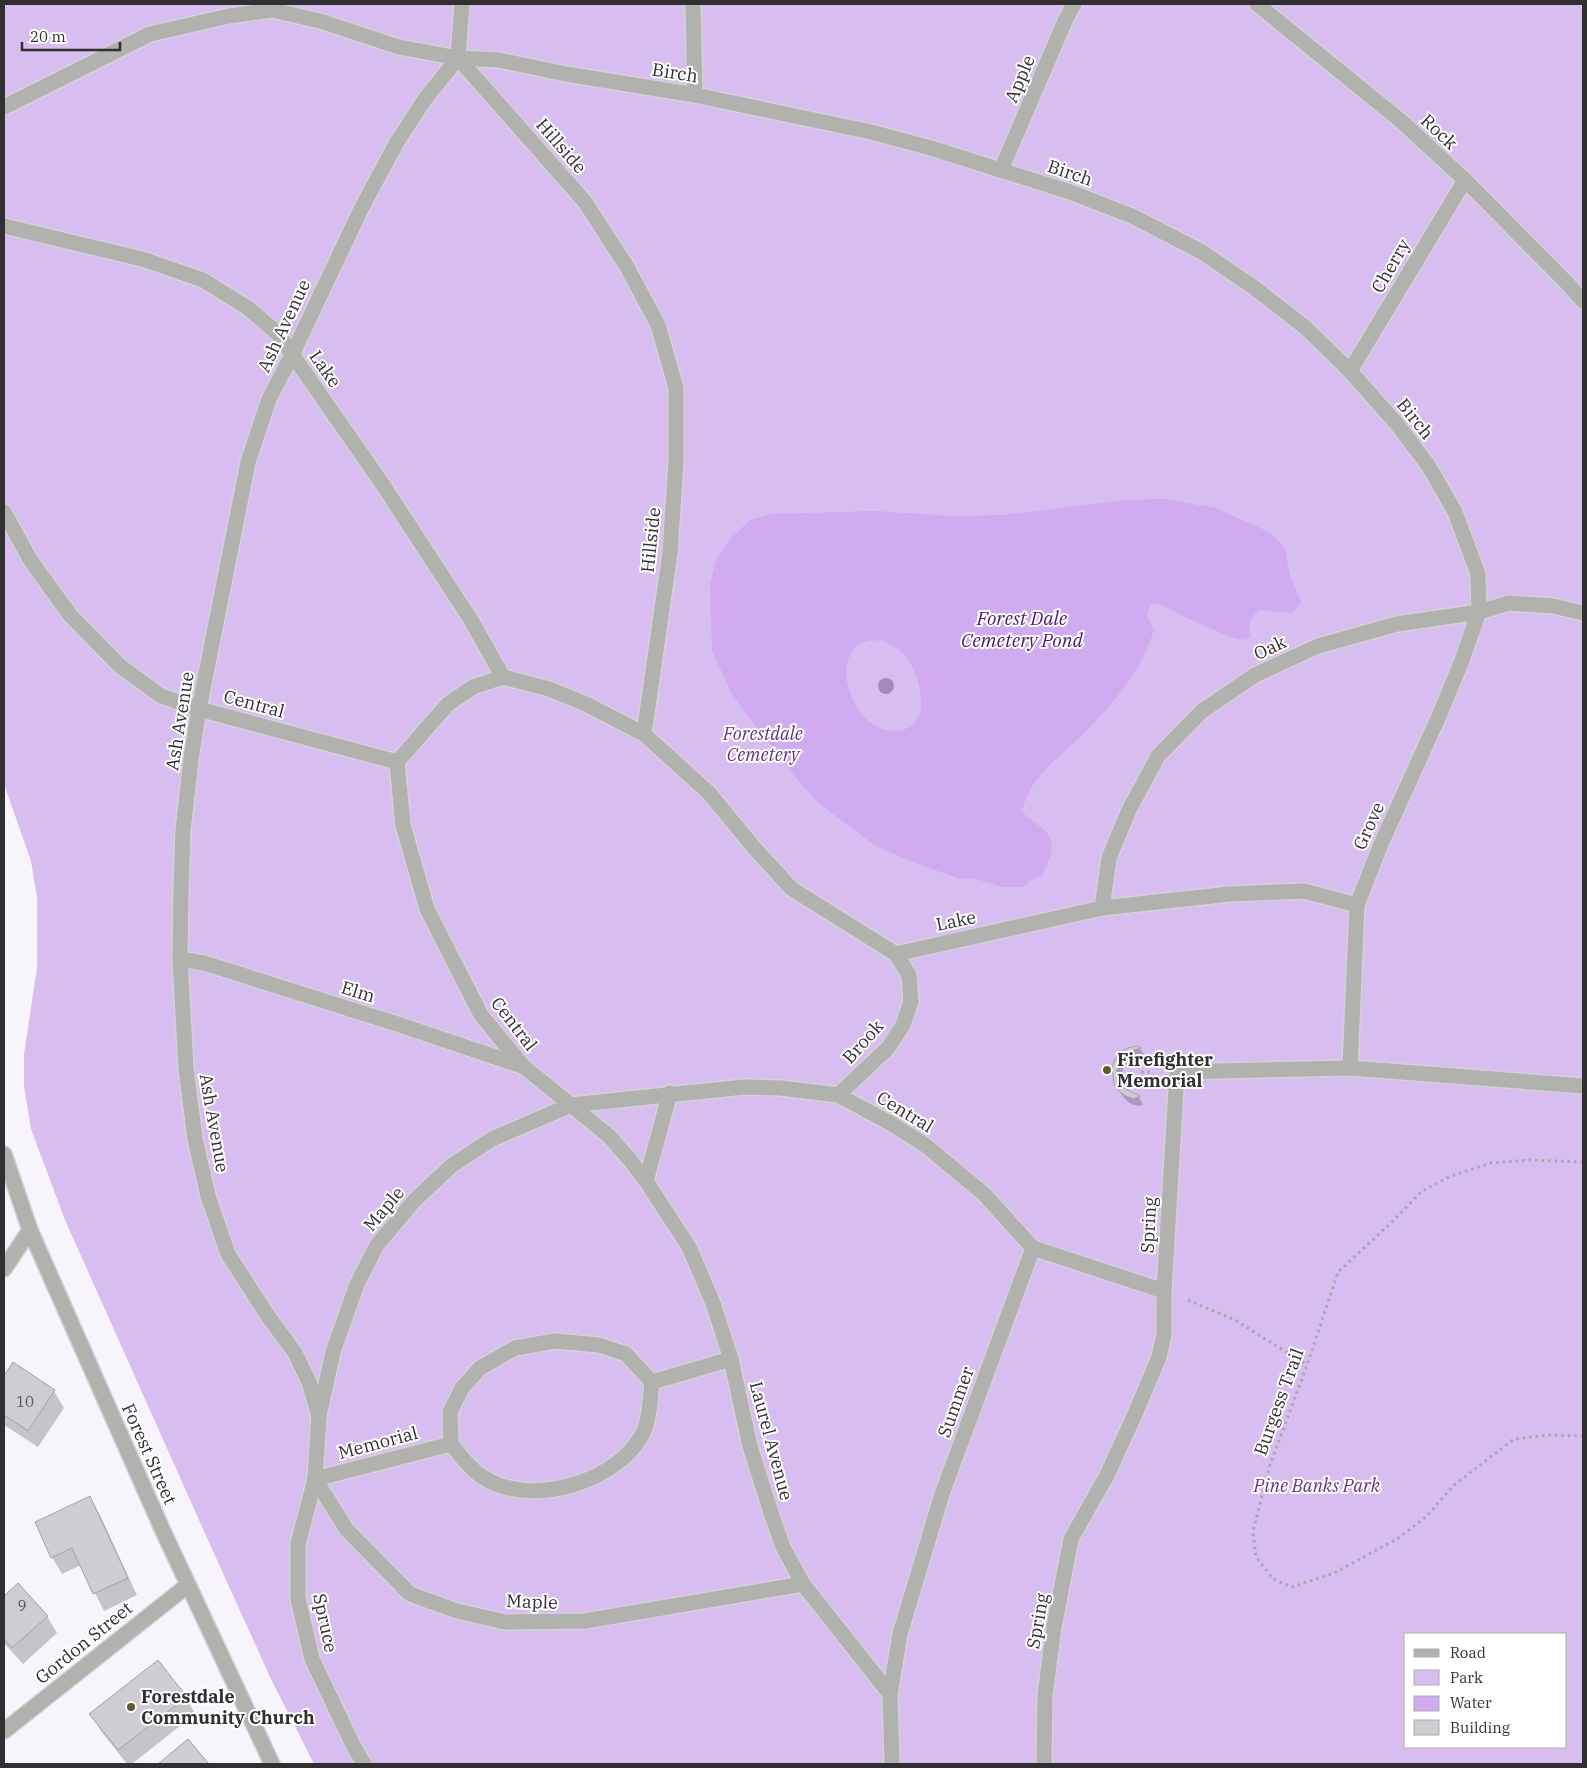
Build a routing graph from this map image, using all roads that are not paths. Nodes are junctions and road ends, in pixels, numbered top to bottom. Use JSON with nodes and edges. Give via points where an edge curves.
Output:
{"nodes":[{"id":1,"x":462,"y":4,"type":"edge"},
{"id":2,"x":693,"y":4,"type":"edge"},
{"id":3,"x":1074,"y":4,"type":"edge"},
{"id":4,"x":1257,"y":4,"type":"edge"},
{"id":5,"x":458,"y":58,"type":"junction"},
{"id":6,"x":695,"y":95,"type":"junction"},
{"id":7,"x":4,"y":107,"type":"edge"},
{"id":8,"x":1001,"y":170,"type":"junction"},
{"id":9,"x":1464,"y":180,"type":"junction"},
{"id":10,"x":4,"y":226,"type":"edge"},
{"id":11,"x":1583,"y":301,"type":"edge"},
{"id":12,"x":292,"y":355,"type":"junction"},
{"id":13,"x":1350,"y":371,"type":"junction"},
{"id":14,"x":4,"y":512,"type":"edge"},
{"id":15,"x":1478,"y":612,"type":"junction"},
{"id":16,"x":1583,"y":613,"type":"edge"},
{"id":17,"x":503,"y":677,"type":"junction"},
{"id":18,"x":199,"y":709,"type":"junction"},
{"id":19,"x":644,"y":734,"type":"junction"},
{"id":20,"x":397,"y":762,"type":"junction"},
{"id":21,"x":1357,"y":905,"type":"junction"},
{"id":22,"x":1102,"y":908,"type":"junction"},
{"id":23,"x":896,"y":954,"type":"junction"},
{"id":24,"x":180,"y":959,"type":"junction"},
{"id":25,"x":523,"y":1066,"type":"junction"},
{"id":26,"x":1350,"y":1068,"type":"junction"},
{"id":27,"x":1583,"y":1086,"type":"edge"},
{"id":28,"x":670,"y":1093,"type":"junction"},
{"id":29,"x":838,"y":1094,"type":"junction"},
{"id":30,"x":571,"y":1105,"type":"junction"},
{"id":31,"x":4,"y":1154,"type":"edge"},
{"id":32,"x":646,"y":1181,"type":"junction"},
{"id":33,"x":30,"y":1230,"type":"junction"},
{"id":34,"x":1033,"y":1248,"type":"junction"},
{"id":35,"x":4,"y":1269,"type":"edge"},
{"id":36,"x":1164,"y":1291,"type":"junction"},
{"id":37,"x":731,"y":1359,"type":"junction"},
{"id":38,"x":652,"y":1382,"type":"junction"},
{"id":39,"x":319,"y":1416,"type":"junction"},
{"id":40,"x":451,"y":1444,"type":"junction"},
{"id":41,"x":315,"y":1479,"type":"junction"},
{"id":42,"x":803,"y":1584,"type":"junction"},
{"id":43,"x":188,"y":1585,"type":"junction"},
{"id":44,"x":890,"y":1694,"type":"junction"},
{"id":45,"x":4,"y":1731,"type":"edge"},
{"id":46,"x":272,"y":1764,"type":"edge"},
{"id":47,"x":364,"y":1764,"type":"edge"},
{"id":48,"x":892,"y":1764,"type":"edge"},
{"id":49,"x":1044,"y":1764,"type":"edge"}],
"edges":[{"from":1,"to":5,"type":"street"},
{"from":2,"to":6,"type":"street"},
{"from":3,"to":8,"type":"street","name":"Apple"},
{"from":4,"to":9,"type":"street","name":"Rock","via":[[1401,121]]},
{"from":5,"to":6,"type":"street","name":"Birch","via":[[499,60]]},
{"from":5,"to":7,"type":"street","via":[[399,47],[320,21],[272,10],[150,34]]},
{"from":5,"to":12,"type":"street","name":"Ash Avenue","via":[[425,99],[397,142],[362,207]]},
{"from":5,"to":19,"type":"street","name":"Hillside","via":[[585,202],[658,325],[676,388],[676,462],[670,553]]},
{"from":6,"to":8,"type":"street","name":"Birch","via":[[871,132]]},
{"from":8,"to":13,"type":"street","name":"Birch","via":[[1132,216],[1202,252],[1306,328]]},
{"from":9,"to":11,"type":"street","name":"Rock"},
{"from":9,"to":13,"type":"street","name":"Cherry"},
{"from":10,"to":12,"type":"street","name":"Lake","via":[[142,259],[203,280],[248,308],[278,334]]},
{"from":12,"to":17,"type":"street","name":"Lake","via":[[389,492],[471,620]]},
{"from":12,"to":18,"type":"street","name":"Ash Avenue","via":[[269,399],[248,462]]},
{"from":13,"to":15,"type":"street","name":"Birch","via":[[1428,465],[1455,512],[1478,574]]},
{"from":14,"to":18,"type":"street","name":"Central","via":[[30,560],[70,615],[120,666],[162,696]]},
{"from":15,"to":16,"type":"street","name":"Oak","via":[[1509,603],[1553,606]]},
{"from":15,"to":21,"type":"street","name":"Grove","via":[[1461,663]]},
{"from":15,"to":22,"type":"street","name":"Oak","via":[[1397,624],[1318,646],[1255,675],[1202,711],[1158,756],[1129,810],[1109,858]]},
{"from":17,"to":19,"type":"street","via":[[549,689]]},
{"from":17,"to":20,"type":"street","via":[[473,687],[448,704]]},
{"from":18,"to":20,"type":"street","name":"Central"},
{"from":18,"to":24,"type":"street","name":"Ash Avenue","via":[[183,830]]},
{"from":19,"to":23,"type":"street","via":[[709,793],[792,889]]},
{"from":20,"to":25,"type":"street","name":"Central","via":[[403,825],[427,909],[481,1015]]},
{"from":21,"to":22,"type":"street","name":"Lake","via":[[1304,891],[1230,894]]},
{"from":21,"to":26,"type":"street","name":"Grove"},
{"from":22,"to":23,"type":"street","name":"Lake"},
{"from":23,"to":29,"type":"street","name":"Brook","via":[[909,975],[911,1001],[903,1025],[888,1048]]},
{"from":24,"to":25,"type":"street","name":"Elm","via":[[204,963]]},
{"from":24,"to":39,"type":"street","name":"Ash Avenue","via":[[186,1068],[195,1139],[208,1196],[228,1254],[296,1353]]},
{"from":25,"to":30,"type":"street","name":"Central"},
{"from":26,"to":27,"type":"street","name":"Spring"},
{"from":26,"to":36,"type":"street","name":"Spring","via":[[1177,1072]]},
{"from":28,"to":29,"type":"street","name":"Central","via":[[744,1087]]},
{"from":28,"to":30,"type":"street","name":"Central"},
{"from":28,"to":32,"type":"street"},
{"from":29,"to":34,"type":"street","name":"Central","via":[[925,1145],[984,1194]]},
{"from":30,"to":32,"type":"street","name":"Laurel Avenue","via":[[609,1136]]},
{"from":30,"to":39,"type":"street","name":"Maple","via":[[492,1139],[451,1166],[414,1201],[377,1245],[357,1284],[333,1352]]},
{"from":31,"to":33,"type":"street","name":"Forest Street"},
{"from":32,"to":37,"type":"street","name":"Laurel Avenue","via":[[689,1247],[713,1303]]},
{"from":33,"to":35,"type":"street"},
{"from":33,"to":43,"type":"street","name":"Forest Street"},
{"from":34,"to":36,"type":"street","name":"Central"},
{"from":34,"to":44,"type":"street","name":"Summer","via":[[942,1494],[900,1634]]},
{"from":36,"to":49,"type":"street","name":"Spring","via":[[1164,1335],[1159,1357],[1107,1475],[1071,1539],[1045,1695]]},
{"from":37,"to":38,"type":"street"},
{"from":37,"to":42,"type":"street","name":"Laurel Avenue","via":[[750,1446],[772,1516],[783,1547]]},
{"from":38,"to":40,"type":"street","via":[[626,1354],[599,1344],[555,1341],[515,1348],[480,1368],[462,1388],[450,1412]]},
{"from":38,"to":40,"type":"street","via":[[643,1434],[628,1454],[600,1474],[566,1487],[528,1491],[496,1484],[472,1470]]},
{"from":39,"to":41,"type":"street","name":"Spruce"},
{"from":40,"to":41,"type":"street","name":"Memorial"},
{"from":41,"to":42,"type":"street","name":"Maple","via":[[347,1530],[410,1594],[456,1611],[505,1622],[586,1621]]},
{"from":41,"to":47,"type":"street","name":"Spruce","via":[[298,1544],[298,1599],[312,1659]]},
{"from":42,"to":44,"type":"street","name":"Laurel Avenue"},
{"from":43,"to":45,"type":"street","name":"Gordon Street"},
{"from":43,"to":46,"type":"street","name":"Forest Street"},
{"from":44,"to":48,"type":"street"}]}
